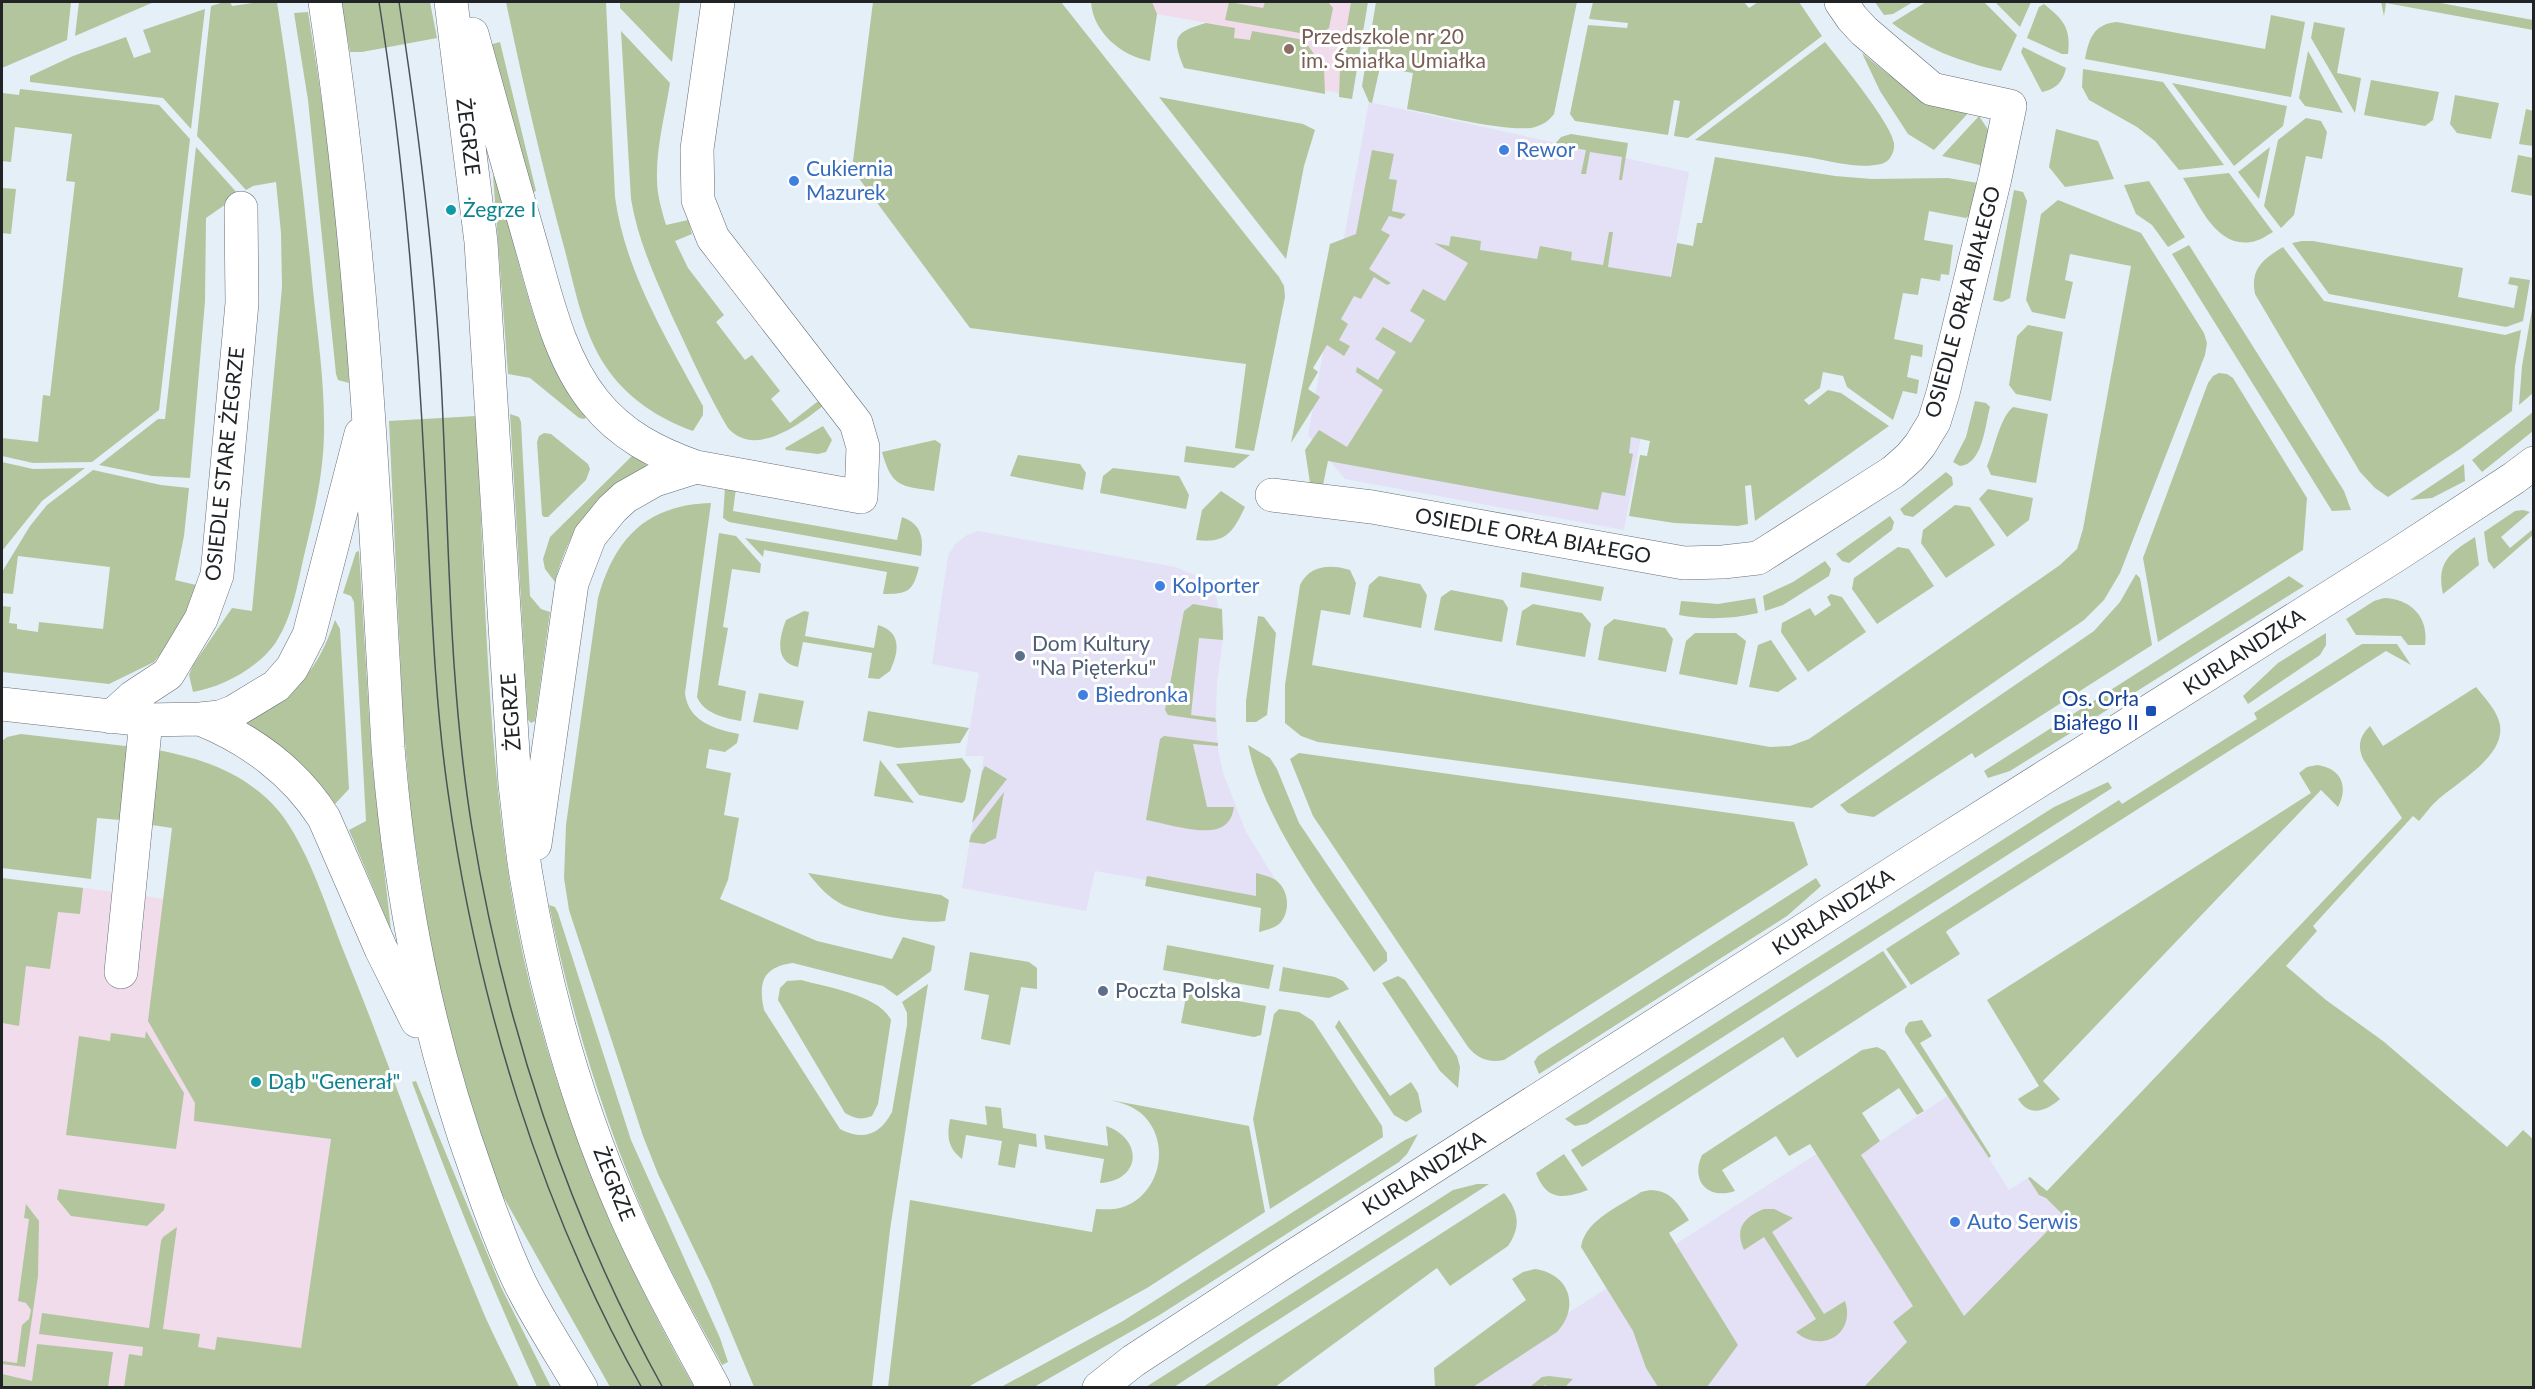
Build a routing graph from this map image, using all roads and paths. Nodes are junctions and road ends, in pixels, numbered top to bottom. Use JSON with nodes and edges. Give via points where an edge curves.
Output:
{"nodes":[{"id":1,"x":325,"y":2,"type":"edge"},
{"id":2,"x":451,"y":2,"type":"edge"},
{"id":3,"x":461,"y":2,"type":"edge"},
{"id":4,"x":718,"y":2,"type":"edge"},
{"id":5,"x":1841,"y":2,"type":"edge"},
{"id":6,"x":242,"y":208,"type":"dead end"},
{"id":7,"x":369,"y":403,"type":"junction"},
{"id":8,"x":2534,"y":464,"type":"edge"},
{"id":9,"x":696,"y":466,"type":"junction"},
{"id":10,"x":1272,"y":495,"type":"dead end"},
{"id":11,"x":2,"y":704,"type":"edge"},
{"id":12,"x":111,"y":717,"type":"junction"},
{"id":13,"x":200,"y":719,"type":"junction"},
{"id":14,"x":146,"y":720,"type":"junction"},
{"id":15,"x":534,"y":923,"type":"junction"},
{"id":16,"x":121,"y":972,"type":"dead end"},
{"id":17,"x":444,"y":1074,"type":"junction"},
{"id":18,"x":1133,"y":1361,"type":"junction"},
{"id":19,"x":581,"y":1388,"type":"edge"},
{"id":20,"x":714,"y":1388,"type":"edge"},
{"id":21,"x":1079,"y":1388,"type":"edge"},
{"id":22,"x":1099,"y":1388,"type":"edge"}],
"edges":[{"from":1,"to":7,"type":"street","via":[[350,181]]},
{"from":2,"to":15,"type":"street","name":"ŻEGRZE","via":[[481,242],[515,785]]},
{"from":3,"to":9,"type":"street","via":[[566,352],[587,392],[618,427],[645,446]]},
{"from":4,"to":9,"type":"street","via":[[697,149],[698,200],[713,238],[856,423],[863,447],[861,497]]},
{"from":5,"to":10,"type":"street","name":"OSIEDLE ORŁA BIAŁEGO","via":[[1864,31],[1932,88],[2010,106],[1934,422],[1910,457],[1893,472],[1758,558],[1724,562],[1684,563],[1372,507]]},
{"from":6,"to":12,"type":"street","name":"OSIEDLE STARE ŻEGRZE","via":[[242,303],[217,575],[201,619],[168,674]]},
{"from":7,"to":13,"type":"street","via":[[318,604],[298,659],[276,686],[246,705],[220,717]]},
{"from":7,"to":17,"type":"street","via":[[393,807],[409,925]]},
{"from":8,"to":18,"type":"street","name":"KURLANDZKA"},
{"from":9,"to":15,"type":"street","via":[[671,473],[625,497],[590,536],[576,567],[538,820]]},
{"from":11,"to":12,"type":"street"},
{"from":12,"to":14,"type":"street"},
{"from":13,"to":14,"type":"street"},
{"from":13,"to":17,"type":"street","via":[[255,747],[312,800]]},
{"from":14,"to":16,"type":"street"},
{"from":15,"to":20,"type":"street","name":"ŻEGRZE","via":[[567,1048],[600,1150],[656,1279]]},
{"from":17,"to":19,"type":"street","via":[[519,1281]]},
{"from":18,"to":21,"type":"street","name":"KURLANDZKA"},
{"from":18,"to":22,"type":"street","name":"KURLANDZKA"}]}
